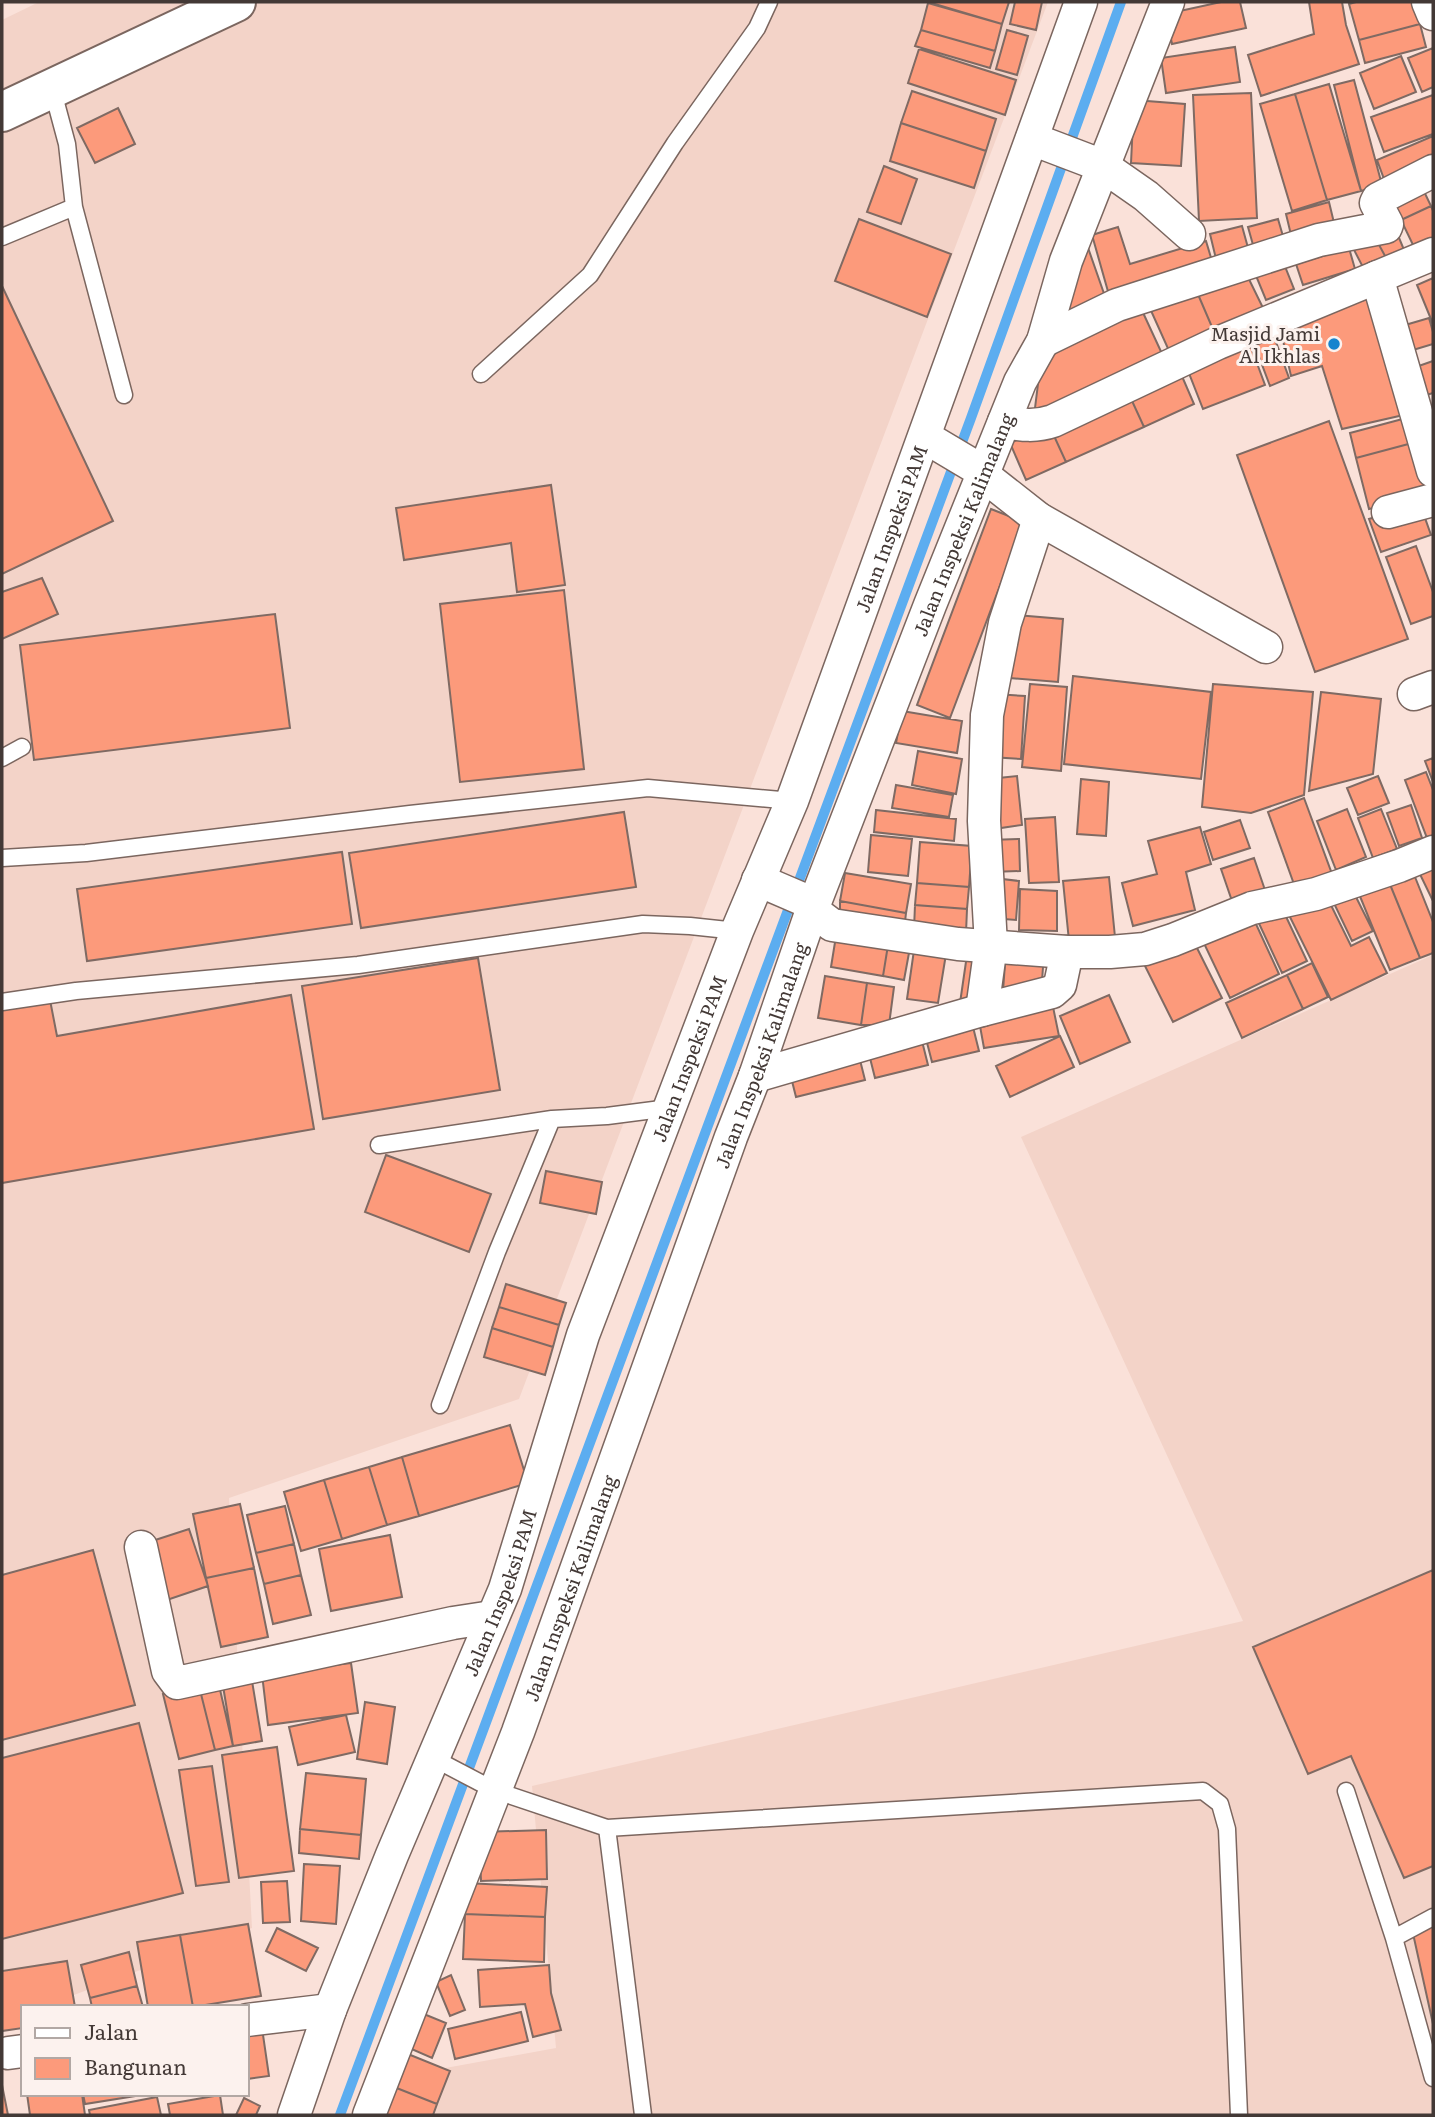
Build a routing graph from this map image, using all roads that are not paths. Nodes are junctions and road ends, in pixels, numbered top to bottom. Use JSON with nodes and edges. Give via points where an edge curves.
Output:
{"nodes":[{"id":1,"x":236,"y":2,"type":"edge"},
{"id":2,"x":769,"y":2,"type":"edge"},
{"id":3,"x":1081,"y":2,"type":"edge"},
{"id":4,"x":1168,"y":2,"type":"edge"},
{"id":5,"x":1428,"y":2,"type":"edge"},
{"id":6,"x":1433,"y":14,"type":"edge"},
{"id":7,"x":52,"y":88,"type":"junction"},
{"id":8,"x":2,"y":111,"type":"edge"},
{"id":9,"x":1039,"y":141,"type":"junction"},
{"id":10,"x":1098,"y":164,"type":"junction"},
{"id":11,"x":1433,"y":171,"type":"edge"},
{"id":12,"x":74,"y":207,"type":"junction"},
{"id":13,"x":1189,"y":234,"type":"dead end"},
{"id":14,"x":2,"y":237,"type":"edge"},
{"id":15,"x":1433,"y":254,"type":"edge"},
{"id":16,"x":1377,"y":277,"type":"junction"},
{"id":17,"x":1043,"y":341,"type":"junction"},
{"id":18,"x":481,"y":374,"type":"dead end"},
{"id":19,"x":124,"y":395,"type":"dead end"},
{"id":20,"x":1426,"y":420,"type":"edge"},
{"id":21,"x":1004,"y":422,"type":"junction"},
{"id":22,"x":933,"y":441,"type":"junction"},
{"id":23,"x":980,"y":471,"type":"junction"},
{"id":24,"x":1433,"y":471,"type":"edge"},
{"id":25,"x":1433,"y":500,"type":"edge"},
{"id":26,"x":1388,"y":512,"type":"dead end"},
{"id":27,"x":1039,"y":519,"type":"junction"},
{"id":28,"x":1266,"y":647,"type":"dead end"},
{"id":29,"x":22,"y":747,"type":"dead end"},
{"id":30,"x":2,"y":758,"type":"edge"},
{"id":31,"x":792,"y":801,"type":"junction"},
{"id":32,"x":1433,"y":852,"type":"edge"},
{"id":33,"x":2,"y":858,"type":"edge"},
{"id":34,"x":761,"y":881,"type":"junction"},
{"id":35,"x":810,"y":906,"type":"junction"},
{"id":36,"x":737,"y":931,"type":"junction"},
{"id":37,"x":991,"y":945,"type":"junction"},
{"id":38,"x":1067,"y":952,"type":"junction"},
{"id":39,"x":2,"y":1002,"type":"edge"},
{"id":40,"x":982,"y":1010,"type":"junction"},
{"id":41,"x":755,"y":1076,"type":"junction"},
{"id":42,"x":669,"y":1108,"type":"junction"},
{"id":43,"x":552,"y":1119,"type":"junction"},
{"id":44,"x":379,"y":1145,"type":"dead end"},
{"id":45,"x":440,"y":1405,"type":"dead end"},
{"id":46,"x":141,"y":1547,"type":"dead end"},
{"id":47,"x":492,"y":1618,"type":"junction"},
{"id":48,"x":436,"y":1760,"type":"junction"},
{"id":49,"x":489,"y":1787,"type":"junction"},
{"id":50,"x":1346,"y":1791,"type":"dead end"},
{"id":51,"x":607,"y":1828,"type":"junction"},
{"id":52,"x":1433,"y":1917,"type":"edge"},
{"id":53,"x":1394,"y":1938,"type":"junction"},
{"id":54,"x":330,"y":2010,"type":"junction"},
{"id":55,"x":248,"y":2020,"type":"edge"},
{"id":56,"x":1433,"y":2078,"type":"edge"},
{"id":57,"x":294,"y":2115,"type":"edge"},
{"id":58,"x":369,"y":2115,"type":"edge"},
{"id":59,"x":643,"y":2115,"type":"edge"},
{"id":60,"x":1239,"y":2115,"type":"edge"}],
"edges":[{"from":1,"to":7,"type":"highway"},
{"from":2,"to":18,"type":"lane","via":[[758,28],[675,143],[590,275]]},
{"from":3,"to":9,"type":"street","name":"Jalan Inspeksi PAM"},
{"from":4,"to":10,"type":"street","name":"Jalan Inspeksi Kalimalang"},
{"from":5,"to":6,"type":"street"},
{"from":7,"to":8,"type":"highway"},
{"from":7,"to":12,"type":"lane","via":[[67,144]]},
{"from":9,"to":10,"type":"street"},
{"from":9,"to":22,"type":"street","name":"Jalan Inspeksi PAM"},
{"from":10,"to":13,"type":"street"},
{"from":10,"to":17,"type":"street","name":"Jalan Inspeksi Kalimalang"},
{"from":11,"to":17,"type":"street","via":[[1378,199],[1386,227],[1319,240],[1117,305]]},
{"from":12,"to":14,"type":"lane"},
{"from":12,"to":19,"type":"lane"},
{"from":15,"to":16,"type":"street"},
{"from":16,"to":20,"type":"street"},
{"from":16,"to":21,"type":"street","via":[[1219,343],[1053,421],[1042,425]]},
{"from":17,"to":21,"type":"street","name":"Jalan Inspeksi Kalimalang"},
{"from":20,"to":24,"type":"street"},
{"from":21,"to":23,"type":"street","name":"Jalan Inspeksi Kalimalang"},
{"from":22,"to":23,"type":"street"},
{"from":22,"to":31,"type":"street","name":"Jalan Inspeksi PAM"},
{"from":23,"to":27,"type":"street"},
{"from":23,"to":35,"type":"street","name":"Jalan Inspeksi Kalimalang"},
{"from":25,"to":26,"type":"street"},
{"from":27,"to":28,"type":"street"},
{"from":27,"to":37,"type":"street","via":[[1005,623],[987,715],[984,821]]},
{"from":29,"to":30,"type":"lane"},
{"from":31,"to":33,"type":"lane","via":[[648,789],[86,853]]},
{"from":31,"to":34,"type":"street","name":"Jalan Inspeksi PAM"},
{"from":32,"to":38,"type":"street","via":[[1317,894],[1252,908],[1145,949]]},
{"from":34,"to":35,"type":"street"},
{"from":34,"to":36,"type":"street","name":"Jalan Inspeksi PAM"},
{"from":35,"to":37,"type":"street","via":[[832,925],[943,943]]},
{"from":35,"to":41,"type":"street","name":"Jalan Inspeksi Kalimalang"},
{"from":36,"to":39,"type":"lane","via":[[643,924],[358,965]]},
{"from":36,"to":42,"type":"street","name":"Jalan Inspeksi PAM"},
{"from":37,"to":38,"type":"street"},
{"from":37,"to":40,"type":"street"},
{"from":38,"to":40,"type":"street","via":[[1060,985],[1052,992]]},
{"from":40,"to":41,"type":"street"},
{"from":41,"to":49,"type":"street","name":"Jalan Inspeksi Kalimalang","via":[[518,1732]]},
{"from":42,"to":43,"type":"lane"},
{"from":42,"to":47,"type":"street","name":"Jalan Inspeksi PAM","via":[[583,1335]]},
{"from":43,"to":44,"type":"lane"},
{"from":43,"to":45,"type":"lane"},
{"from":46,"to":47,"type":"street","via":[[167,1671],[177,1683]]},
{"from":47,"to":48,"type":"street","name":"Jalan Inspeksi PAM"},
{"from":48,"to":49,"type":"lane"},
{"from":48,"to":54,"type":"street","name":"Jalan Inspeksi PAM"},
{"from":49,"to":51,"type":"lane"},
{"from":49,"to":58,"type":"street","name":"Jalan Inspeksi Kalimalang"},
{"from":50,"to":53,"type":"lane"},
{"from":51,"to":59,"type":"lane"},
{"from":51,"to":60,"type":"lane","via":[[1203,1791],[1220,1804],[1227,1829]]},
{"from":52,"to":53,"type":"lane"},
{"from":53,"to":56,"type":"lane"},
{"from":54,"to":55,"type":"street"},
{"from":54,"to":57,"type":"street","name":"Jalan Inspeksi PAM"}]}
